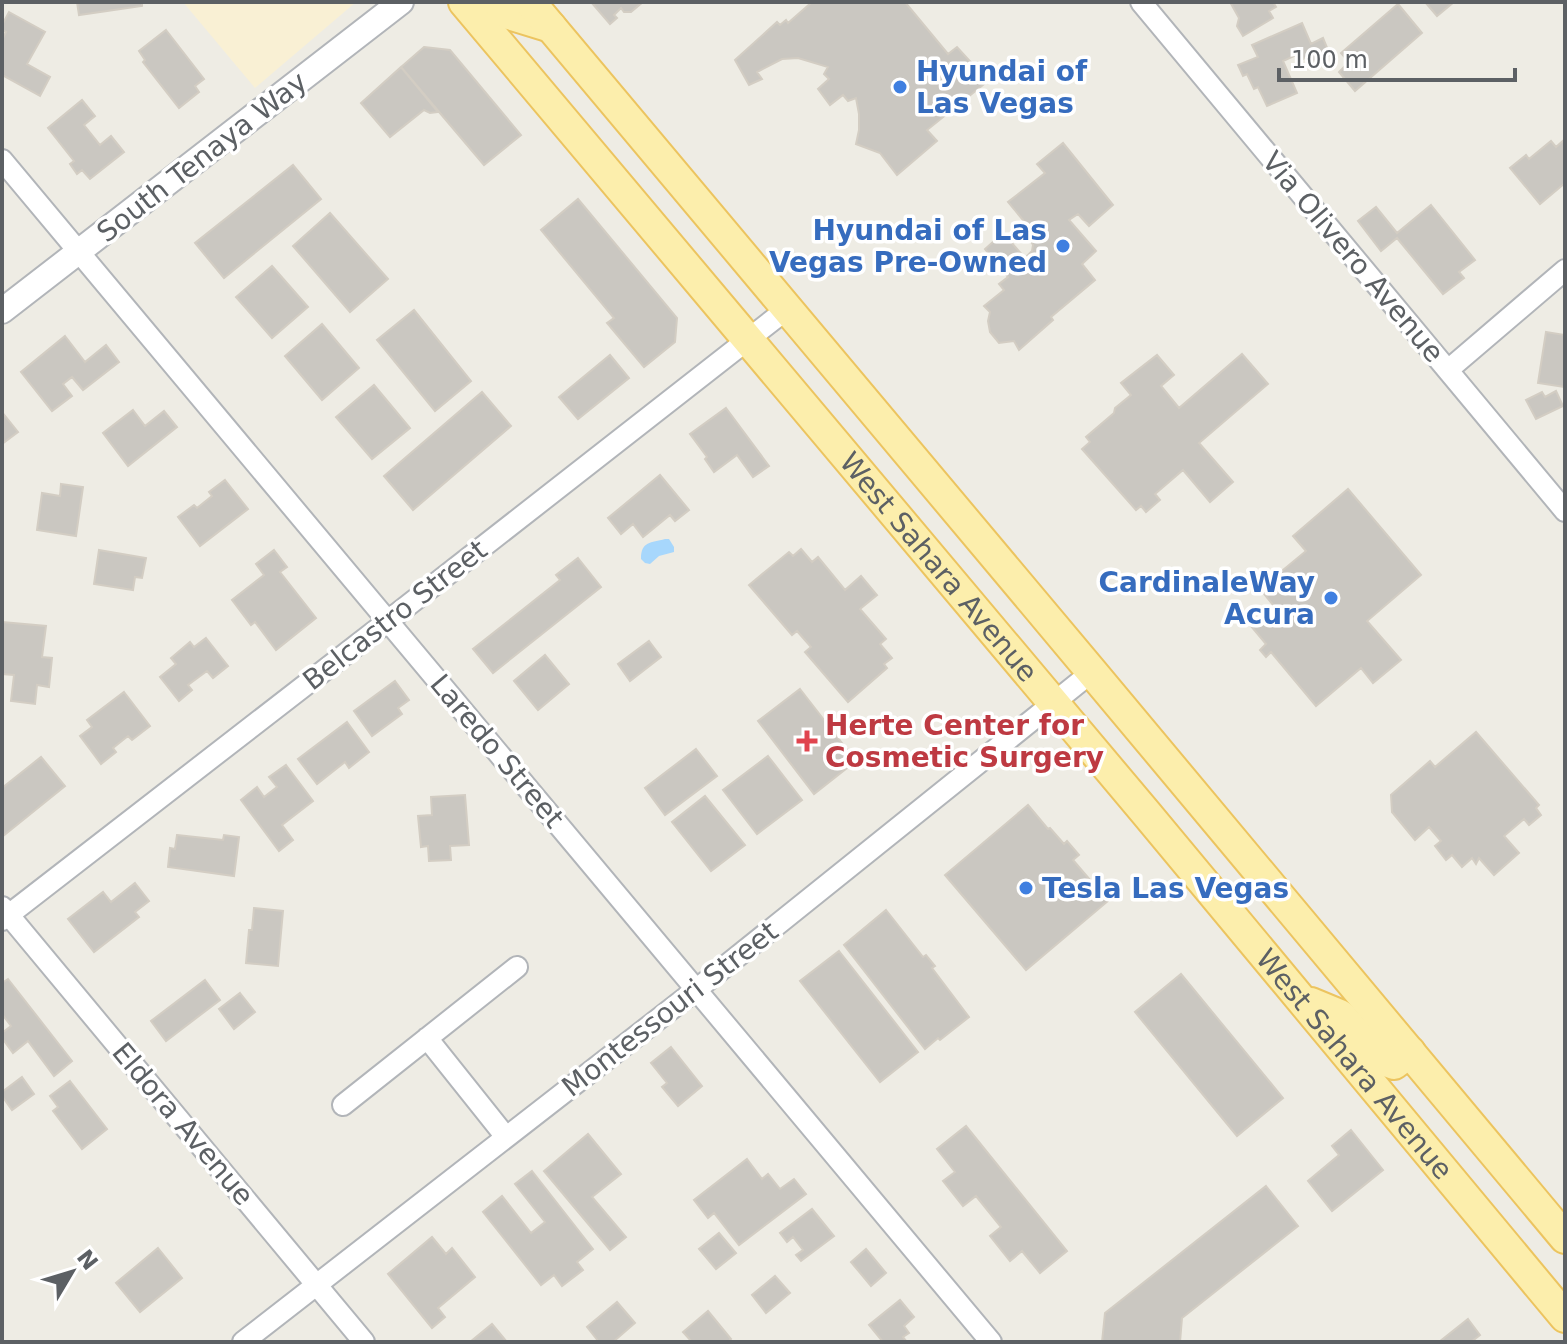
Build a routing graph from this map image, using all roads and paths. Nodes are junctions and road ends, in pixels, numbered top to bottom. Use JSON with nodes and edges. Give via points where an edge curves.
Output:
{"nodes":[{"id":1,"x":401,"y":2,"type":"edge"},
{"id":2,"x":464,"y":2,"type":"edge"},
{"id":3,"x":498,"y":2,"type":"edge"},
{"id":4,"x":530,"y":2,"type":"edge"},
{"id":5,"x":1141,"y":2,"type":"edge"},
{"id":6,"x":551,"y":27,"type":"junction"},
{"id":7,"x":2,"y":160,"type":"edge"},
{"id":8,"x":79,"y":252,"type":"junction"},
{"id":9,"x":1565,"y":270,"type":"edge"},
{"id":10,"x":787,"y":309,"type":"junction"},
{"id":11,"x":2,"y":311,"type":"edge"},
{"id":12,"x":748,"y":340,"type":"junction"},
{"id":13,"x":1448,"y":370,"type":"junction"},
{"id":14,"x":1565,"y":511,"type":"edge"},
{"id":15,"x":388,"y":621,"type":"junction"},
{"id":16,"x":1092,"y":672,"type":"junction"},
{"id":17,"x":1054,"y":704,"type":"junction"},
{"id":18,"x":4,"y":914,"type":"edge"},
{"id":19,"x":517,"y":967,"type":"dead end"},
{"id":20,"x":697,"y":989,"type":"junction"},
{"id":21,"x":1299,"y":998,"type":"junction"},
{"id":22,"x":427,"y":1038,"type":"junction"},
{"id":23,"x":1410,"y":1052,"type":"junction"},
{"id":24,"x":343,"y":1105,"type":"dead end"},
{"id":25,"x":506,"y":1137,"type":"junction"},
{"id":26,"x":1565,"y":1238,"type":"edge"},
{"id":27,"x":316,"y":1285,"type":"junction"},
{"id":28,"x":1565,"y":1317,"type":"edge"},
{"id":29,"x":243,"y":1342,"type":"edge"},
{"id":30,"x":364,"y":1342,"type":"edge"},
{"id":31,"x":991,"y":1342,"type":"edge"}],
"edges":[{"from":1,"to":8,"type":"street","name":"South Tenaya Way"},
{"from":2,"to":12,"type":"main road","name":"West Sahara Avenue"},
{"from":3,"to":6,"type":"main road","via":[[509,14]]},
{"from":4,"to":6,"type":"main road","name":"West Sahara Avenue"},
{"from":5,"to":13,"type":"street","name":"Via Olivero Avenue"},
{"from":6,"to":10,"type":"main road","name":"West Sahara Avenue"},
{"from":7,"to":8,"type":"street","name":"Laredo Street"},
{"from":8,"to":11,"type":"street","name":"South Tenaya Way"},
{"from":8,"to":15,"type":"street","name":"Laredo Street"},
{"from":9,"to":13,"type":"street"},
{"from":10,"to":12,"type":"street","name":"Belcastro Street"},
{"from":10,"to":16,"type":"main road","name":"West Sahara Avenue"},
{"from":12,"to":15,"type":"street","name":"Belcastro Street"},
{"from":12,"to":17,"type":"main road","name":"West Sahara Avenue"},
{"from":13,"to":14,"type":"street","name":"Via Olivero Avenue"},
{"from":15,"to":18,"type":"street","name":"Belcastro Street"},
{"from":15,"to":20,"type":"street","name":"Laredo Street"},
{"from":16,"to":17,"type":"street","name":"Montessouri Street"},
{"from":16,"to":23,"type":"main road","name":"West Sahara Avenue"},
{"from":17,"to":20,"type":"street","name":"Montessouri Street"},
{"from":17,"to":21,"type":"main road","name":"West Sahara Avenue"},
{"from":18,"to":27,"type":"street","name":"Eldora Avenue"},
{"from":19,"to":22,"type":"street"},
{"from":20,"to":25,"type":"street","name":"Montessouri Street"},
{"from":20,"to":31,"type":"street","name":"Laredo Street"},
{"from":21,"to":23,"type":"main road","via":[[1340,1015],[1378,1058],[1394,1064]]},
{"from":21,"to":28,"type":"main road","name":"West Sahara Avenue"},
{"from":22,"to":24,"type":"street"},
{"from":22,"to":25,"type":"street"},
{"from":23,"to":26,"type":"main road","name":"West Sahara Avenue"},
{"from":25,"to":27,"type":"street","name":"Montessouri Street"},
{"from":27,"to":29,"type":"street","name":"Montessouri Street"},
{"from":27,"to":30,"type":"street","name":"Eldora Avenue"}]}
